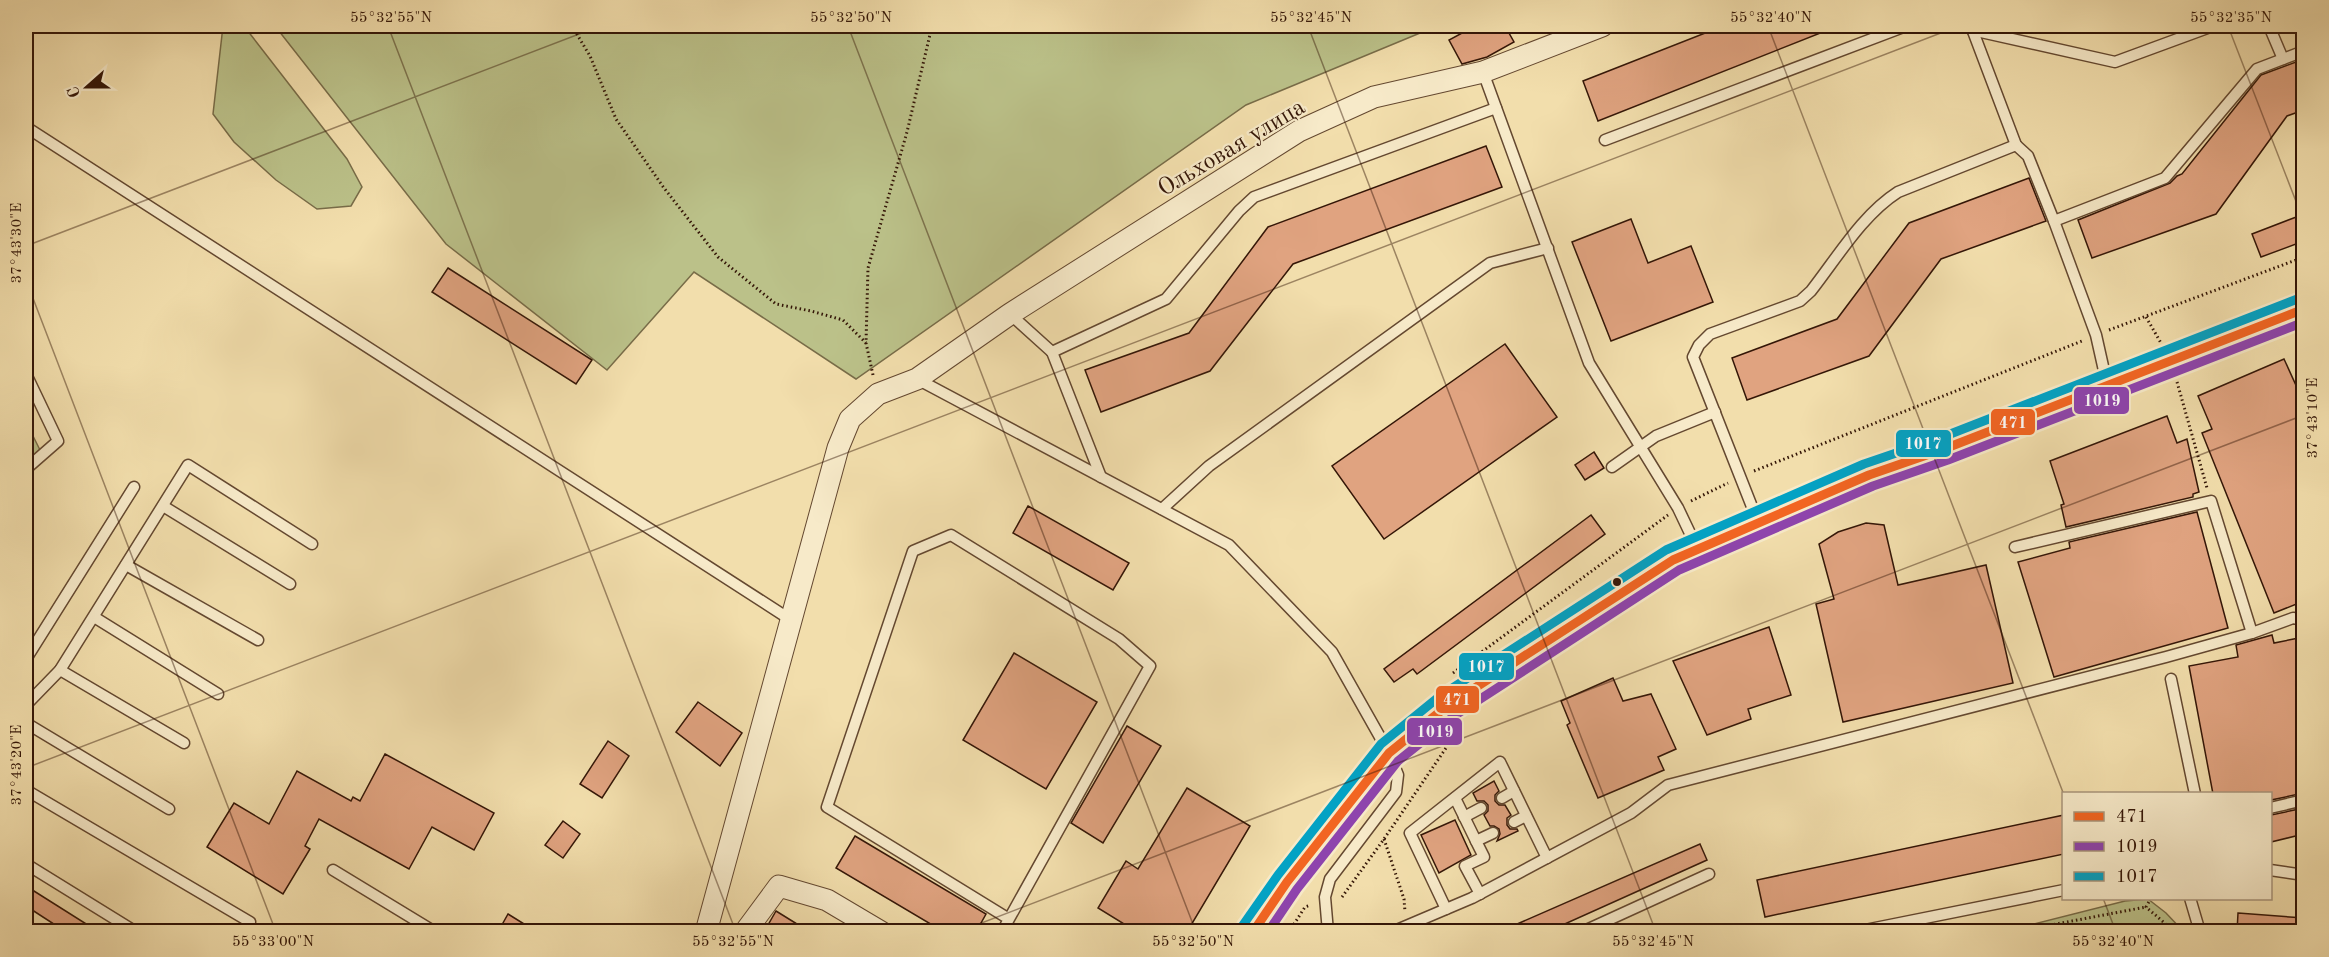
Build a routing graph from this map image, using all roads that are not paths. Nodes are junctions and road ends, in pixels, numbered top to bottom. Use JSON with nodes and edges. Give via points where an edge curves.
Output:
{"nodes":[{"id":1,"x":1602,"y":26,"type":"edge"},
{"id":2,"x":1906,"y":26,"type":"edge"},
{"id":3,"x":2213,"y":26,"type":"edge"},
{"id":4,"x":2269,"y":26,"type":"edge"},
{"id":5,"x":1972,"y":28,"type":"edge"},
{"id":6,"x":1558,"y":33,"type":"edge"},
{"id":7,"x":2304,"y":51,"type":"edge"},
{"id":8,"x":2283,"y":59,"type":"junction"},
{"id":9,"x":1483,"y":72,"type":"junction"},
{"id":10,"x":1496,"y":108,"type":"junction"},
{"id":11,"x":26,"y":127,"type":"edge"},
{"id":12,"x":1605,"y":140,"type":"dead end"},
{"id":13,"x":2016,"y":145,"type":"junction"},
{"id":14,"x":2054,"y":221,"type":"junction"},
{"id":15,"x":1548,"y":248,"type":"junction"},
{"id":16,"x":2304,"y":309,"type":"edge"},
{"id":17,"x":1010,"y":314,"type":"junction"},
{"id":18,"x":1052,"y":352,"type":"junction"},
{"id":19,"x":26,"y":374,"type":"edge"},
{"id":20,"x":918,"y":379,"type":"junction"},
{"id":21,"x":2107,"y":384,"type":"junction"},
{"id":22,"x":1715,"y":412,"type":"junction"},
{"id":23,"x":1640,"y":447,"type":"junction"},
{"id":24,"x":1612,"y":467,"type":"dead end"},
{"id":25,"x":26,"y":469,"type":"edge"},
{"id":26,"x":1101,"y":477,"type":"junction"},
{"id":27,"x":134,"y":487,"type":"dead end"},
{"id":28,"x":163,"y":506,"type":"junction"},
{"id":29,"x":1162,"y":509,"type":"junction"},
{"id":30,"x":1758,"y":522,"type":"junction"},
{"id":31,"x":312,"y":544,"type":"dead end"},
{"id":32,"x":2015,"y":547,"type":"dead end"},
{"id":33,"x":1697,"y":548,"type":"junction"},
{"id":34,"x":126,"y":564,"type":"junction"},
{"id":35,"x":290,"y":584,"type":"dead end"},
{"id":36,"x":94,"y":617,"type":"junction"},
{"id":37,"x":2300,"y":617,"type":"edge"},
{"id":38,"x":791,"y":620,"type":"junction"},
{"id":39,"x":2252,"y":633,"type":"junction"},
{"id":40,"x":258,"y":640,"type":"dead end"},
{"id":41,"x":26,"y":659,"type":"edge"},
{"id":42,"x":60,"y":670,"type":"junction"},
{"id":43,"x":2170,"y":679,"type":"dead end"},
{"id":44,"x":218,"y":694,"type":"dead end"},
{"id":45,"x":26,"y":705,"type":"edge"},
{"id":46,"x":26,"y":723,"type":"edge"},
{"id":47,"x":184,"y":743,"type":"dead end"},
{"id":48,"x":1389,"y":753,"type":"junction"},
{"id":49,"x":26,"y":790,"type":"edge"},
{"id":50,"x":1514,"y":791,"type":"junction"},
{"id":51,"x":2195,"y":792,"type":"edge"},
{"id":52,"x":1455,"y":798,"type":"junction"},
{"id":53,"x":1502,"y":798,"type":"dead end"},
{"id":54,"x":2304,"y":800,"type":"edge"},
{"id":55,"x":1481,"y":808,"type":"dead end"},
{"id":56,"x":2272,"y":808,"type":"edge"},
{"id":57,"x":169,"y":809,"type":"dead end"},
{"id":58,"x":1526,"y":816,"type":"junction"},
{"id":59,"x":1464,"y":817,"type":"junction"},
{"id":60,"x":1514,"y":822,"type":"dead end"},
{"id":61,"x":1493,"y":833,"type":"dead end"},
{"id":62,"x":1476,"y":841,"type":"junction"},
{"id":63,"x":1547,"y":858,"type":"junction"},
{"id":64,"x":26,"y":864,"type":"edge"},
{"id":65,"x":333,"y":870,"type":"dead end"},
{"id":66,"x":2272,"y":870,"type":"edge"},
{"id":67,"x":1709,"y":874,"type":"dead end"},
{"id":68,"x":2304,"y":875,"type":"edge"},
{"id":69,"x":2062,"y":890,"type":"edge"},
{"id":70,"x":1480,"y":894,"type":"junction"},
{"id":71,"x":2191,"y":900,"type":"edge"},
{"id":72,"x":1446,"y":909,"type":"junction"},
{"id":73,"x":1009,"y":919,"type":"junction"},
{"id":74,"x":250,"y":922,"type":"dead end"},
{"id":75,"x":136,"y":932,"type":"edge"},
{"id":76,"x":435,"y":932,"type":"edge"},
{"id":77,"x":706,"y":932,"type":"edge"},
{"id":78,"x":745,"y":932,"type":"edge"},
{"id":79,"x":881,"y":932,"type":"edge"},
{"id":80,"x":1002,"y":932,"type":"edge"},
{"id":81,"x":1253,"y":932,"type":"edge"},
{"id":82,"x":1328,"y":932,"type":"edge"},
{"id":83,"x":1392,"y":932,"type":"edge"},
{"id":84,"x":1582,"y":932,"type":"edge"},
{"id":85,"x":1855,"y":932,"type":"edge"},
{"id":86,"x":2200,"y":932,"type":"edge"}],
"edges":[{"from":1,"to":6,"type":"street","name":"Ольховая улица"},
{"from":2,"to":12,"type":"lane"},
{"from":3,"to":5,"type":"lane","via":[[2115,62]]},
{"from":4,"to":8,"type":"lane"},
{"from":5,"to":13,"type":"lane"},
{"from":6,"to":9,"type":"street","name":"Ольховая улица"},
{"from":7,"to":8,"type":"lane"},
{"from":8,"to":14,"type":"lane","via":[[2257,69],[2165,178]]},
{"from":9,"to":10,"type":"lane"},
{"from":9,"to":17,"type":"street","name":"Ольховая улица","via":[[1374,97],[1299,131]]},
{"from":10,"to":15,"type":"lane"},
{"from":10,"to":18,"type":"lane","via":[[1254,197],[1166,299]]},
{"from":11,"to":38,"type":"lane"},
{"from":13,"to":14,"type":"lane","via":[[2028,156]]},
{"from":13,"to":22,"type":"lane","via":[[1898,192],[1869,216],[1800,301],[1710,334],[1694,357]]},
{"from":14,"to":21,"type":"lane","via":[[2096,335]]},
{"from":15,"to":23,"type":"lane","via":[[1589,363]]},
{"from":15,"to":29,"type":"lane","via":[[1490,263],[1209,466]]},
{"from":16,"to":21,"type":"street"},
{"from":17,"to":18,"type":"lane"},
{"from":17,"to":20,"type":"street","name":"Ольховая улица"},
{"from":18,"to":26,"type":"lane"},
{"from":19,"to":25,"type":"lane","via":[[58,441]]},
{"from":20,"to":26,"type":"lane"},
{"from":20,"to":38,"type":"street","name":"Ольховая улица","via":[[878,394],[850,419],[838,448]]},
{"from":21,"to":30,"type":"street","via":[[1869,474]]},
{"from":22,"to":23,"type":"lane","via":[[1656,436]]},
{"from":22,"to":30,"type":"lane"},
{"from":23,"to":24,"type":"lane"},
{"from":23,"to":33,"type":"lane","via":[[1678,508]]},
{"from":26,"to":29,"type":"lane"},
{"from":27,"to":41,"type":"lane"},
{"from":28,"to":31,"type":"lane","via":[[188,465]]},
{"from":28,"to":34,"type":"lane"},
{"from":28,"to":35,"type":"lane"},
{"from":29,"to":48,"type":"lane","via":[[1229,546],[1332,652]]},
{"from":30,"to":33,"type":"street"},
{"from":32,"to":39,"type":"lane","via":[[2211,501]]},
{"from":33,"to":48,"type":"street","via":[[1447,706]]},
{"from":34,"to":36,"type":"lane"},
{"from":34,"to":40,"type":"lane"},
{"from":36,"to":42,"type":"lane"},
{"from":36,"to":44,"type":"lane"},
{"from":37,"to":39,"type":"lane"},
{"from":38,"to":77,"type":"street"},
{"from":39,"to":63,"type":"lane","via":[[1668,785],[1631,813]]},
{"from":42,"to":45,"type":"lane"},
{"from":42,"to":47,"type":"lane"},
{"from":43,"to":51,"type":"lane"},
{"from":46,"to":57,"type":"lane"},
{"from":48,"to":81,"type":"street","via":[[1287,882]]},
{"from":48,"to":82,"type":"lane","via":[[1398,775],[1396,792],[1330,879],[1325,897]]},
{"from":49,"to":74,"type":"lane"},
{"from":50,"to":52,"type":"lane","via":[[1500,762]]},
{"from":50,"to":53,"type":"lane"},
{"from":50,"to":58,"type":"lane"},
{"from":52,"to":59,"type":"lane"},
{"from":52,"to":72,"type":"lane","via":[[1410,833]]},
{"from":54,"to":56,"type":"lane"},
{"from":55,"to":59,"type":"lane"},
{"from":58,"to":60,"type":"lane"},
{"from":58,"to":63,"type":"lane"},
{"from":59,"to":62,"type":"lane"},
{"from":61,"to":62,"type":"lane"},
{"from":62,"to":70,"type":"lane","via":[[1484,857],[1465,866]]},
{"from":63,"to":70,"type":"lane"},
{"from":64,"to":75,"type":"lane"},
{"from":65,"to":76,"type":"lane"},
{"from":66,"to":68,"type":"lane"},
{"from":67,"to":84,"type":"lane"},
{"from":69,"to":85,"type":"lane"},
{"from":70,"to":72,"type":"lane"},
{"from":71,"to":86,"type":"lane"},
{"from":72,"to":83,"type":"lane"},
{"from":73,"to":73,"type":"lane","via":[[1150,666],[1119,639],[951,535],[913,551],[827,807]]},
{"from":73,"to":80,"type":"lane"},
{"from":78,"to":79,"type":"street","via":[[779,886],[827,900]]}]}
